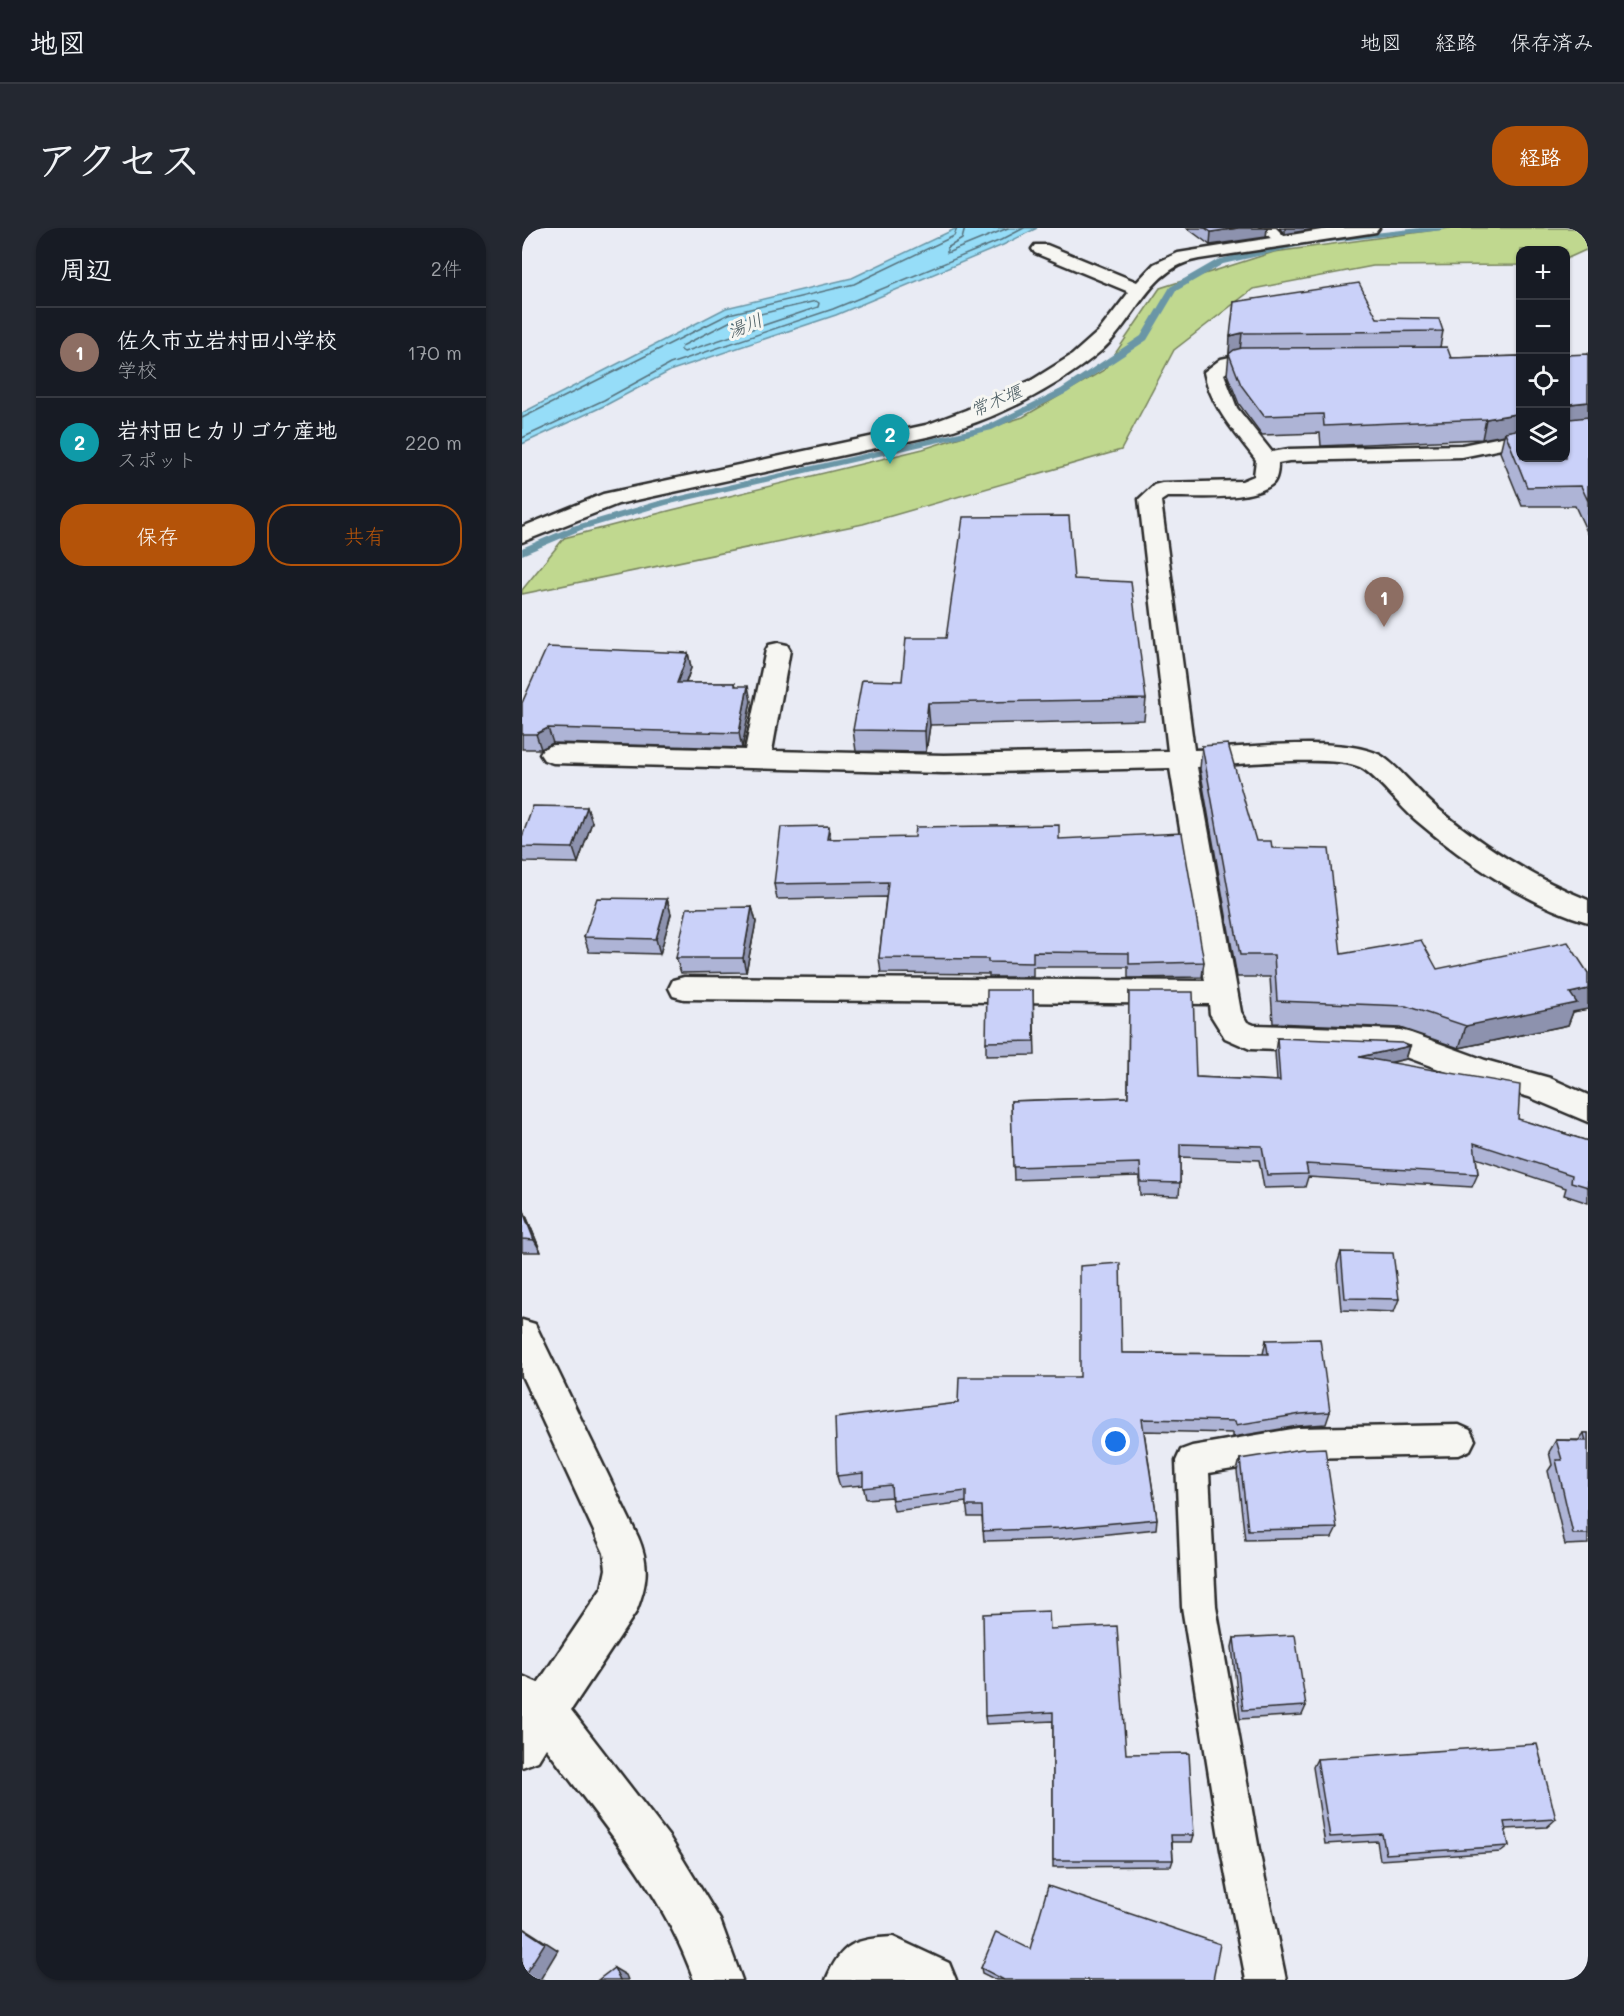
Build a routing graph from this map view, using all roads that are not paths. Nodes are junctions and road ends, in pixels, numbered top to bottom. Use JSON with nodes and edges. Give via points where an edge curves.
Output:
{"nodes":[{"id":1,"x":1370,"y":228,"type":"edge"},
{"id":2,"x":1274,"y":234,"type":"edge"},
{"id":3,"x":1041,"y":249,"type":"dead end"},
{"id":4,"x":1140,"y":290,"type":"junction"},
{"id":5,"x":1294,"y":360,"type":"edge"},
{"id":6,"x":1516,"y":440,"type":"edge"},
{"id":7,"x":1267,"y":459,"type":"junction"},
{"id":8,"x":522,"y":535,"type":"edge"},
{"id":9,"x":778,"y":650,"type":"dead end"},
{"id":10,"x":553,"y":754,"type":"dead end"},
{"id":11,"x":757,"y":758,"type":"junction"},
{"id":12,"x":1182,"y":759,"type":"junction"},
{"id":13,"x":1588,"y":912,"type":"edge"},
{"id":14,"x":684,"y":988,"type":"dead end"},
{"id":15,"x":1223,"y":993,"type":"junction"},
{"id":16,"x":1588,"y":1108,"type":"edge"},
{"id":17,"x":522,"y":1336,"type":"edge"},
{"id":18,"x":1459,"y":1440,"type":"dead end"},
{"id":19,"x":529,"y":1718,"type":"edge"},
{"id":20,"x":718,"y":1980,"type":"edge"},
{"id":21,"x":850,"y":1980,"type":"edge"},
{"id":22,"x":933,"y":1980,"type":"edge"},
{"id":23,"x":1266,"y":1980,"type":"edge"}],
"edges":[{"from":1,"to":2,"type":"street"},
{"from":2,"to":4,"type":"street","via":[[1171,261]]},
{"from":3,"to":4,"type":"street"},
{"from":4,"to":8,"type":"street","via":[[1115,325],[1067,367],[955,422],[611,500]]},
{"from":5,"to":7,"type":"street","via":[[1240,359],[1224,363],[1214,372],[1222,401]]},
{"from":6,"to":7,"type":"street","via":[[1462,451],[1289,454]]},
{"from":7,"to":12,"type":"street","via":[[1264,480],[1246,488],[1162,490],[1150,499]]},
{"from":9,"to":11,"type":"street"},
{"from":10,"to":11,"type":"street"},
{"from":11,"to":12,"type":"street","via":[[944,764]]},
{"from":12,"to":13,"type":"street","via":[[1325,753],[1372,762],[1425,813],[1479,856],[1558,900]]},
{"from":12,"to":15,"type":"street"},
{"from":14,"to":15,"type":"street"},
{"from":15,"to":16,"type":"street","via":[[1226,1014],[1236,1030],[1250,1037],[1400,1042],[1538,1087]]},
{"from":17,"to":19,"type":"street","via":[[624,1551],[627,1569],[621,1597]]},
{"from":18,"to":23,"type":"lane","via":[[1298,1443],[1192,1461],[1200,1607]]},
{"from":19,"to":20,"type":"street","via":[[654,1854],[703,1937]]},
{"from":21,"to":22,"type":"street","via":[[864,1963],[894,1961]]}]}
